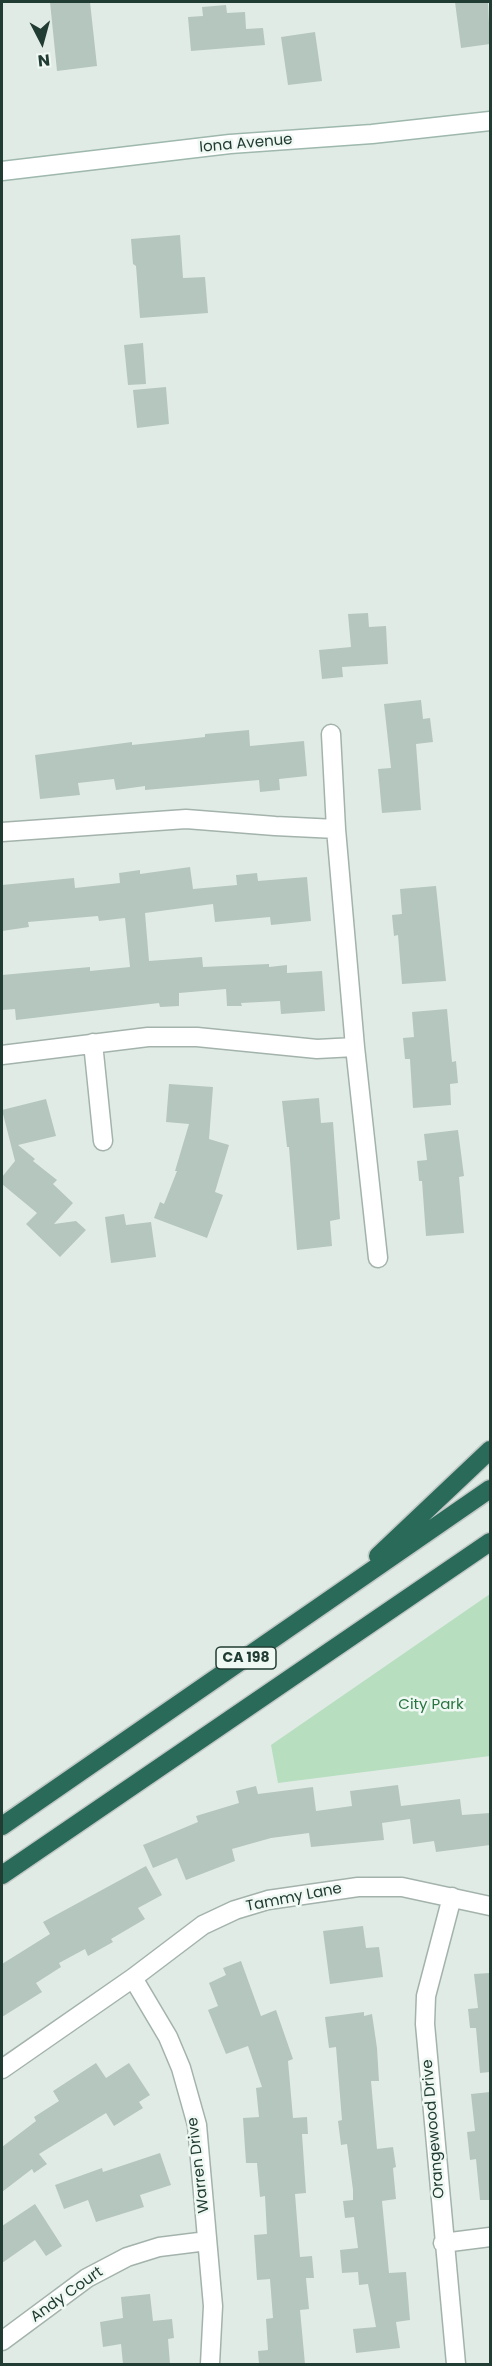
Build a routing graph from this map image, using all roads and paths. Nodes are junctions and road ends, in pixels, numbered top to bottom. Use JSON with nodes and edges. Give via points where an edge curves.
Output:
{"nodes":[{"id":1,"x":490,"y":121,"type":"edge"},
{"id":2,"x":2,"y":171,"type":"edge"},
{"id":3,"x":331,"y":734,"type":"dead end"},
{"id":4,"x":336,"y":829,"type":"junction"},
{"id":5,"x":10,"y":831,"type":"edge"},
{"id":6,"x":93,"y":1043,"type":"junction"},
{"id":7,"x":355,"y":1047,"type":"junction"},
{"id":8,"x":2,"y":1055,"type":"edge"},
{"id":9,"x":103,"y":1141,"type":"dead end"},
{"id":10,"x":378,"y":1258,"type":"dead end"},
{"id":11,"x":490,"y":1450,"type":"edge"},
{"id":12,"x":490,"y":1489,"type":"edge"},
{"id":13,"x":486,"y":1546,"type":"edge"},
{"id":14,"x":328,"y":1602,"type":"junction"},
{"id":15,"x":2,"y":1826,"type":"edge"},
{"id":16,"x":2,"y":1875,"type":"edge"},
{"id":17,"x":452,"y":1897,"type":"junction"},
{"id":18,"x":490,"y":1906,"type":"edge"},
{"id":19,"x":133,"y":1978,"type":"junction"},
{"id":20,"x":2,"y":2069,"type":"edge"},
{"id":21,"x":490,"y":2237,"type":"edge"},
{"id":22,"x":207,"y":2241,"type":"junction"},
{"id":23,"x":443,"y":2242,"type":"junction"},
{"id":24,"x":2,"y":2341,"type":"edge"},
{"id":25,"x":210,"y":2364,"type":"edge"},
{"id":26,"x":456,"y":2364,"type":"edge"}],
"edges":[{"from":1,"to":2,"type":"street","name":"Iona Avenue","via":[[230,144]]},
{"from":3,"to":4,"type":"street"},
{"from":4,"to":5,"type":"street","via":[[186,819]]},
{"from":4,"to":7,"type":"street"},
{"from":6,"to":7,"type":"street","via":[[197,1037],[317,1049]]},
{"from":6,"to":8,"type":"street"},
{"from":6,"to":9,"type":"street"},
{"from":7,"to":10,"type":"street"},
{"from":11,"to":14,"type":"highway"},
{"from":12,"to":14,"type":"highway","number":"CA 198"},
{"from":13,"to":16,"type":"highway","number":"CA 198"},
{"from":14,"to":15,"type":"highway","number":"CA 198"},
{"from":17,"to":18,"type":"street","name":"Tammy Lane"},
{"from":17,"to":19,"type":"street","name":"Tammy Lane","via":[[402,1887],[358,1887],[268,1900],[203,1925]]},
{"from":17,"to":23,"type":"street","name":"Orangewood Drive","via":[[426,1996],[425,2024]]},
{"from":19,"to":20,"type":"street","name":"Tammy Lane"},
{"from":19,"to":22,"type":"street","name":"Warren Drive","via":[[168,2037],[181,2068],[196,2125]]},
{"from":21,"to":23,"type":"street"},
{"from":22,"to":24,"type":"street","name":"Andy Court","via":[[159,2247],[127,2257],[87,2278]]},
{"from":22,"to":25,"type":"street","name":"Warren Drive","via":[[213,2306]]},
{"from":23,"to":26,"type":"street","name":"Orangewood Drive"}]}
